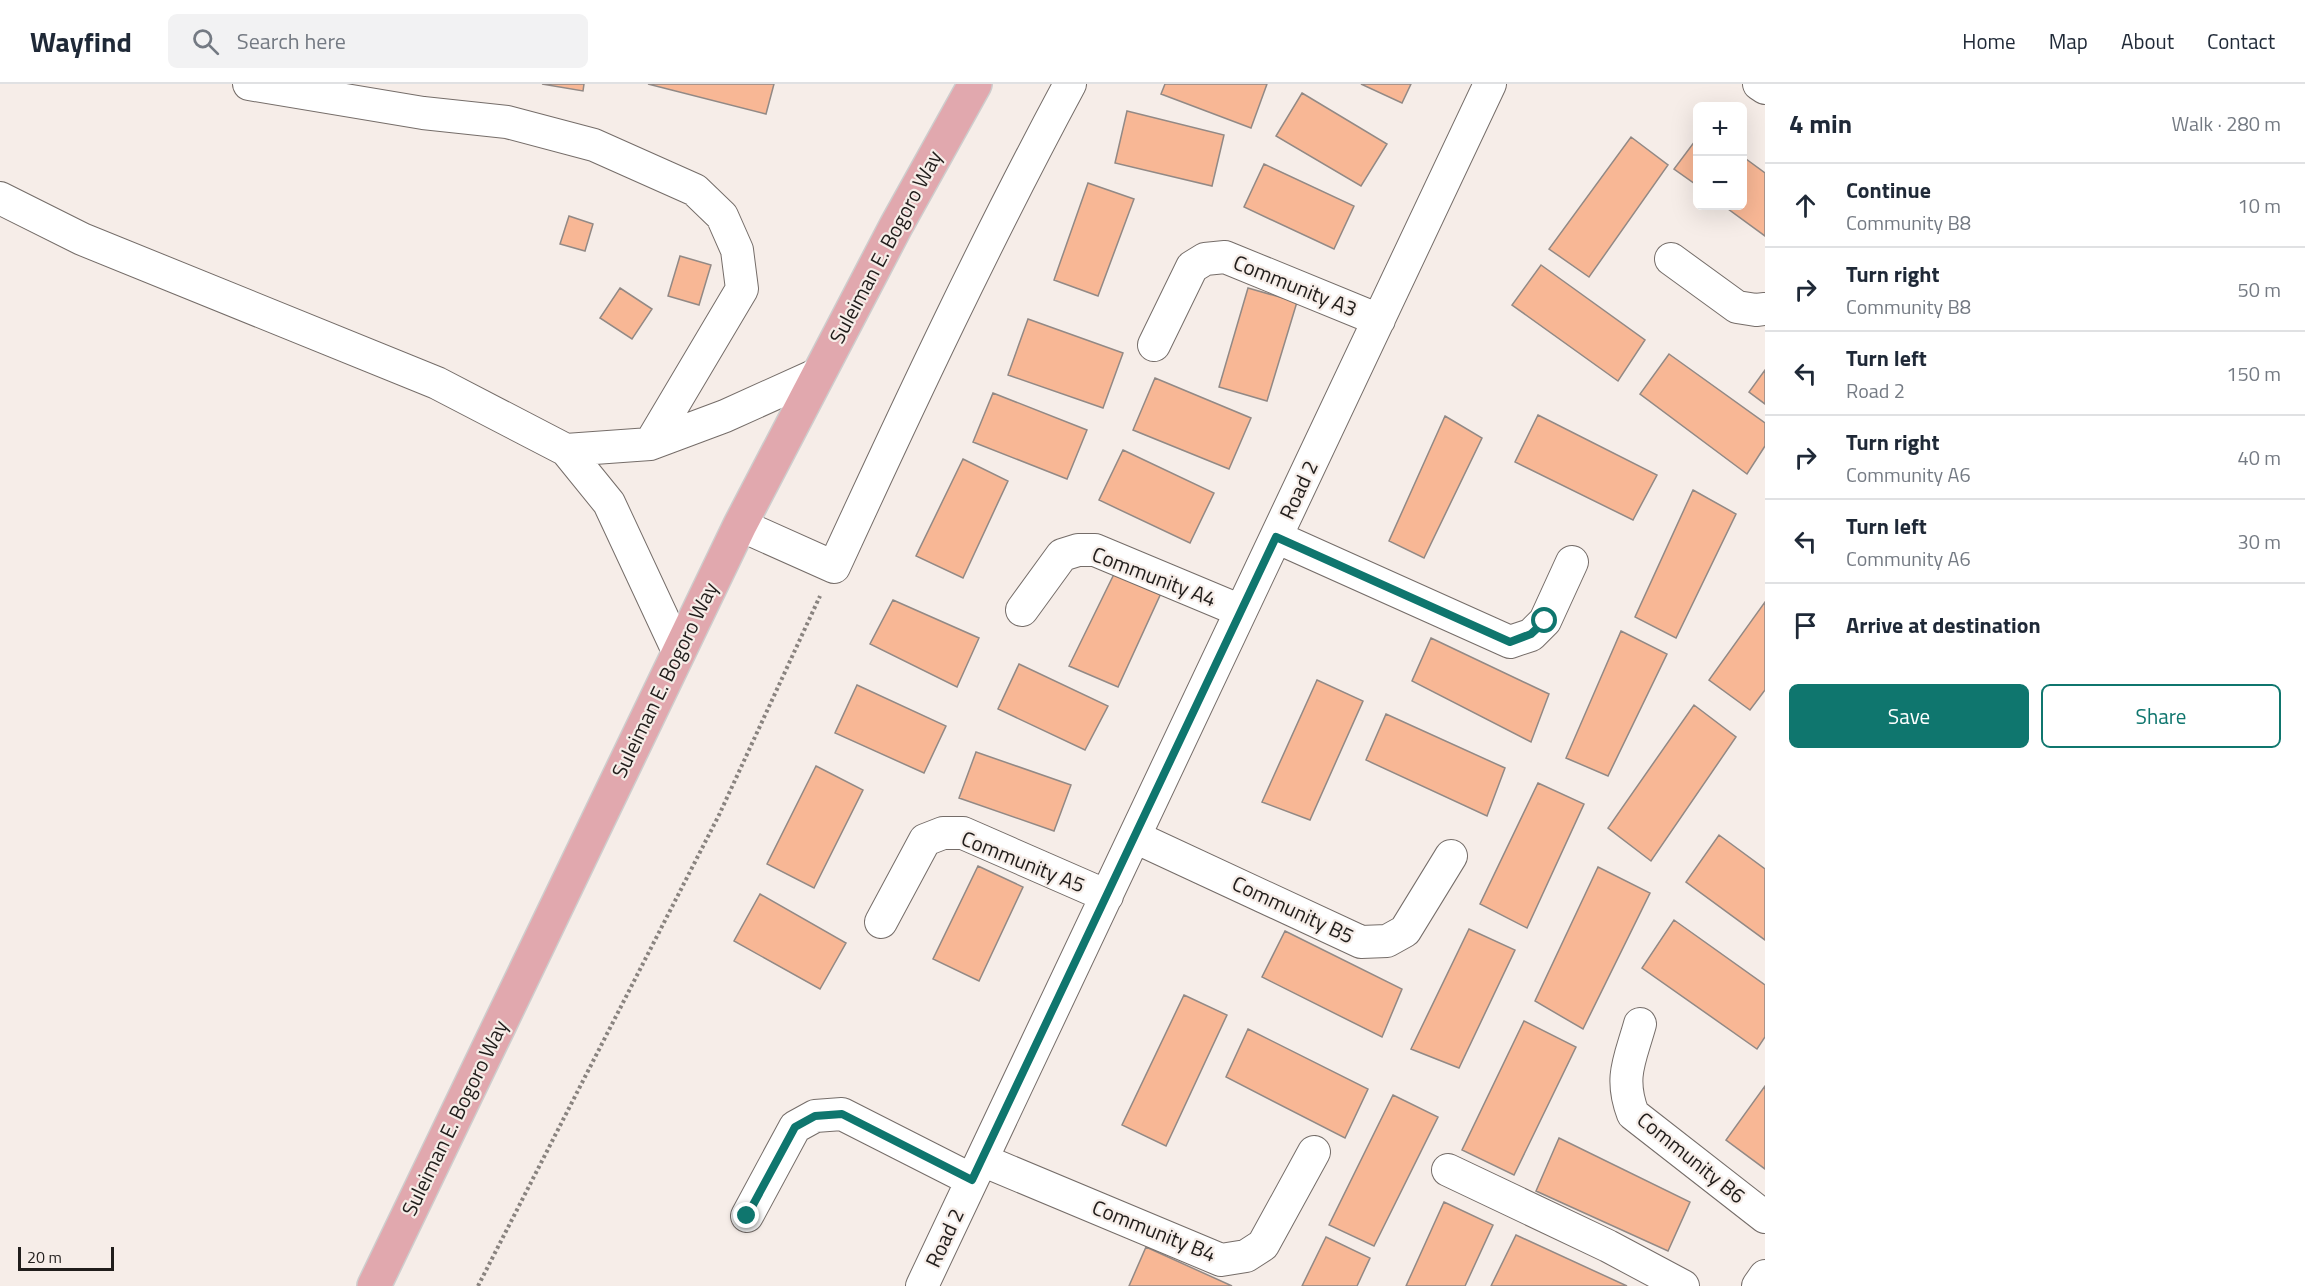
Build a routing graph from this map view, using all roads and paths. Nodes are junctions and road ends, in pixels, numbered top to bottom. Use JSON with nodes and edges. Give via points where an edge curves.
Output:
{"nodes":[{"id":1,"x":249,"y":84,"type":"edge"},
{"id":2,"x":975,"y":84,"type":"edge"},
{"id":3,"x":1070,"y":84,"type":"edge"},
{"id":4,"x":1490,"y":84,"type":"edge"},
{"id":5,"x":1759,"y":84,"type":"edge"},
{"id":6,"x":1765,"y":88,"type":"edge"},
{"id":7,"x":0,"y":198,"type":"edge"},
{"id":8,"x":1671,"y":259,"type":"dead end"},
{"id":9,"x":1765,"y":309,"type":"edge"},
{"id":10,"x":1379,"y":320,"type":"junction"},
{"id":11,"x":1154,"y":345,"type":"dead end"},
{"id":12,"x":818,"y":374,"type":"junction"},
{"id":13,"x":650,"y":444,"type":"junction"},
{"id":14,"x":566,"y":450,"type":"junction"},
{"id":15,"x":740,"y":525,"type":"junction"},
{"id":16,"x":1276,"y":537,"type":"junction"},
{"id":17,"x":1572,"y":562,"type":"dead end"},
{"id":18,"x":834,"y":567,"type":"junction"},
{"id":19,"x":1022,"y":610,"type":"dead end"},
{"id":20,"x":1241,"y":611,"type":"junction"},
{"id":21,"x":678,"y":651,"type":"junction"},
{"id":22,"x":1135,"y":837,"type":"junction"},
{"id":23,"x":1451,"y":856,"type":"dead end"},
{"id":24,"x":1107,"y":896,"type":"junction"},
{"id":25,"x":881,"y":922,"type":"dead end"},
{"id":26,"x":1640,"y":1024,"type":"dead end"},
{"id":27,"x":1314,"y":1152,"type":"dead end"},
{"id":28,"x":977,"y":1170,"type":"junction"},
{"id":29,"x":1448,"y":1170,"type":"dead end"},
{"id":30,"x":747,"y":1216,"type":"dead end"},
{"id":31,"x":1765,"y":1217,"type":"edge"},
{"id":32,"x":1765,"y":1276,"type":"edge"},
{"id":33,"x":374,"y":1286,"type":"edge"},
{"id":34,"x":478,"y":1286,"type":"edge"},
{"id":35,"x":922,"y":1286,"type":"edge"},
{"id":36,"x":1683,"y":1286,"type":"edge"},
{"id":37,"x":1758,"y":1286,"type":"edge"}],
"edges":[{"from":1,"to":13,"type":"street","via":[[423,113],[507,122],[594,145],[695,190],[722,216],[737,250],[742,289]]},
{"from":2,"to":12,"type":"main road","name":"Suleiman E. Bogoro Way"},
{"from":3,"to":18,"type":"street","via":[[971,277]]},
{"from":4,"to":10,"type":"street","name":"Road 2"},
{"from":5,"to":6,"type":"street"},
{"from":7,"to":14,"type":"street","via":[[82,238],[438,383]]},
{"from":8,"to":9,"type":"street","via":[[1737,307]]},
{"from":10,"to":11,"type":"street","name":"Community A3","via":[[1225,257],[1205,259],[1192,267]]},
{"from":10,"to":16,"type":"street","name":"Road 2"},
{"from":12,"to":13,"type":"street"},
{"from":12,"to":15,"type":"main road","name":"Suleiman E. Bogoro Way"},
{"from":13,"to":14,"type":"street"},
{"from":14,"to":21,"type":"street","via":[[609,503]]},
{"from":15,"to":18,"type":"street"},
{"from":15,"to":21,"type":"main road","name":"Suleiman E. Bogoro Way"},
{"from":16,"to":17,"type":"street","via":[[1510,642],[1531,634],[1545,621]]},
{"from":16,"to":20,"type":"street","name":"Road 2"},
{"from":18,"to":34,"type":"path","via":[[719,815]]},
{"from":19,"to":20,"type":"street","name":"Community A4","via":[[1062,555],[1078,549],[1095,549]]},
{"from":20,"to":22,"type":"street","name":"Road 2"},
{"from":21,"to":33,"type":"main road","name":"Suleiman E. Bogoro Way"},
{"from":22,"to":23,"type":"street","name":"Community B5","via":[[1361,942],[1386,941],[1405,931]]},
{"from":22,"to":24,"type":"street","name":"Road 2"},
{"from":24,"to":25,"type":"street","name":"Community A5","via":[[963,833],[943,833],[925,840]]},
{"from":24,"to":28,"type":"street","name":"Road 2"},
{"from":26,"to":31,"type":"street","name":"Community B6","via":[[1624,1078],[1633,1114]]},
{"from":27,"to":28,"type":"street","name":"Community B4","via":[[1263,1245],[1246,1256],[1221,1260]]},
{"from":28,"to":30,"type":"street","name":"Community B4","via":[[842,1114],[815,1116],[795,1127]]},
{"from":28,"to":35,"type":"street","name":"Road 2"},
{"from":29,"to":36,"type":"street"},
{"from":32,"to":37,"type":"street"}]}
